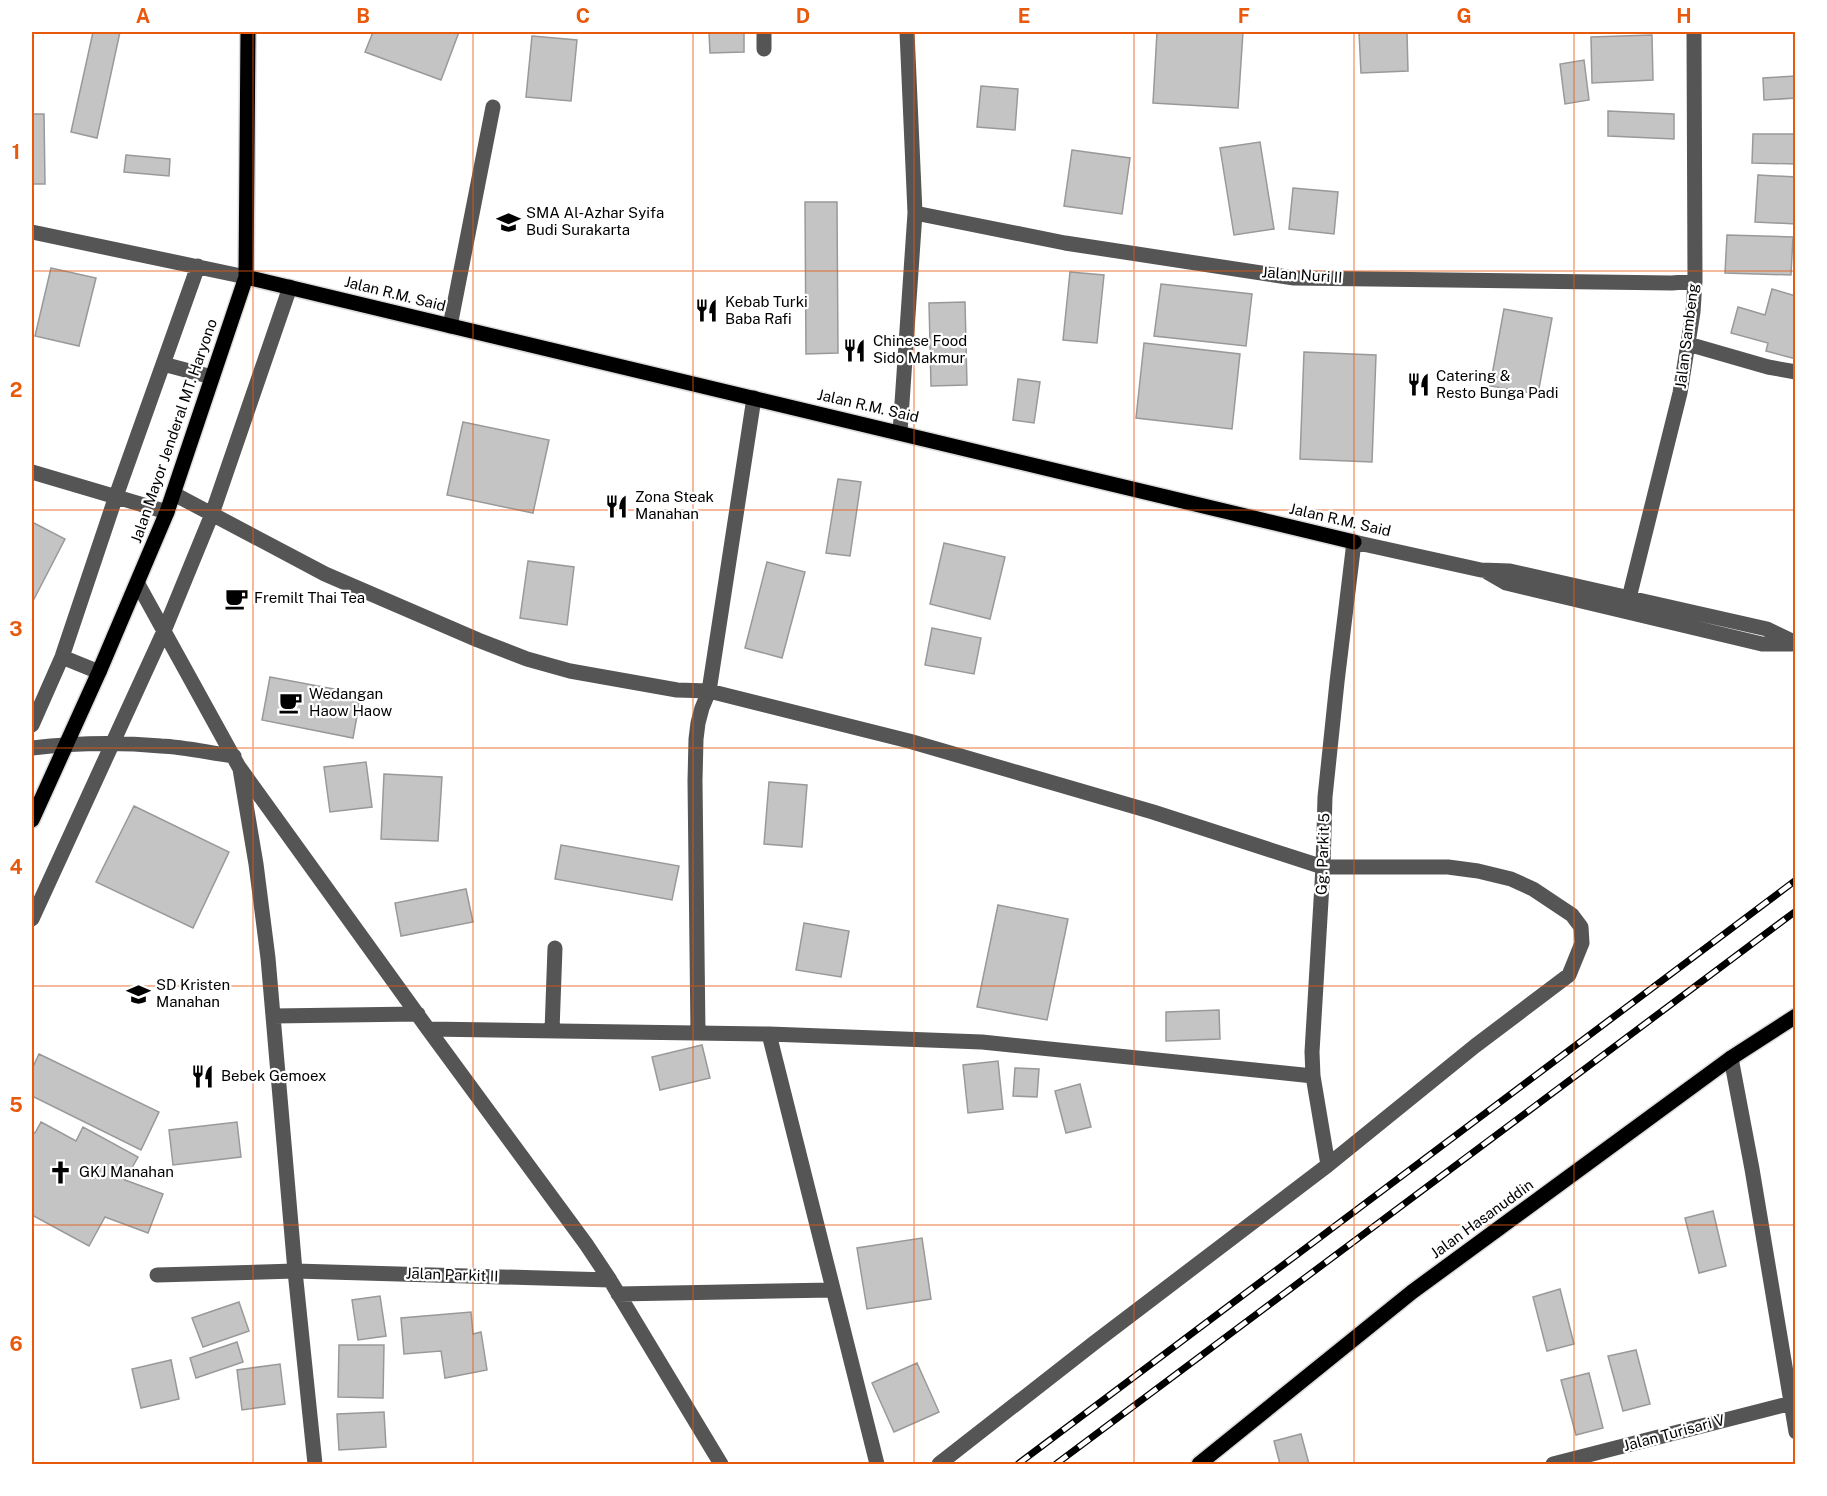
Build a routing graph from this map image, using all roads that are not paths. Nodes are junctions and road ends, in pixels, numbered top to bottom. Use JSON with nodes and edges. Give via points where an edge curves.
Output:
{"nodes":[{"id":1,"x":248,"y":32,"type":"edge"},
{"id":2,"x":764,"y":32,"type":"edge"},
{"id":3,"x":907,"y":32,"type":"edge"},
{"id":4,"x":1694,"y":32,"type":"edge"},
{"id":5,"x":764,"y":49,"type":"dead end"},
{"id":6,"x":493,"y":106,"type":"dead end"},
{"id":7,"x":915,"y":213,"type":"junction"},
{"id":8,"x":32,"y":232,"type":"edge"},
{"id":9,"x":198,"y":266,"type":"junction"},
{"id":10,"x":246,"y":277,"type":"junction"},
{"id":11,"x":1695,"y":281,"type":"junction"},
{"id":12,"x":290,"y":287,"type":"junction"},
{"id":13,"x":450,"y":326,"type":"junction"},
{"id":14,"x":1688,"y":344,"type":"junction"},
{"id":15,"x":163,"y":364,"type":"junction"},
{"id":16,"x":1796,"y":372,"type":"edge"},
{"id":17,"x":212,"y":377,"type":"junction"},
{"id":18,"x":754,"y":398,"type":"junction"},
{"id":19,"x":900,"y":432,"type":"junction"},
{"id":20,"x":32,"y":472,"type":"edge"},
{"id":21,"x":174,"y":494,"type":"junction"},
{"id":22,"x":116,"y":496,"type":"junction"},
{"id":23,"x":168,"y":512,"type":"junction"},
{"id":24,"x":212,"y":514,"type":"junction"},
{"id":25,"x":1354,"y":542,"type":"junction"},
{"id":26,"x":1481,"y":570,"type":"junction"},
{"id":27,"x":138,"y":584,"type":"junction"},
{"id":28,"x":1629,"y":598,"type":"junction"},
{"id":29,"x":164,"y":631,"type":"junction"},
{"id":30,"x":1796,"y":644,"type":"edge"},
{"id":31,"x":62,"y":657,"type":"junction"},
{"id":32,"x":99,"y":672,"type":"junction"},
{"id":33,"x":709,"y":691,"type":"junction"},
{"id":34,"x":32,"y":725,"type":"edge"},
{"id":35,"x":67,"y":744,"type":"junction"},
{"id":36,"x":112,"y":744,"type":"junction"},
{"id":37,"x":32,"y":748,"type":"edge"},
{"id":38,"x":237,"y":761,"type":"junction"},
{"id":39,"x":32,"y":820,"type":"edge"},
{"id":40,"x":1323,"y":867,"type":"junction"},
{"id":41,"x":32,"y":918,"type":"edge"},
{"id":42,"x":555,"y":948,"type":"dead end"},
{"id":43,"x":418,"y":1014,"type":"junction"},
{"id":44,"x":273,"y":1016,"type":"junction"},
{"id":45,"x":1796,"y":1016,"type":"edge"},
{"id":46,"x":428,"y":1029,"type":"junction"},
{"id":47,"x":552,"y":1031,"type":"junction"},
{"id":48,"x":698,"y":1033,"type":"junction"},
{"id":49,"x":769,"y":1034,"type":"junction"},
{"id":50,"x":1731,"y":1058,"type":"junction"},
{"id":51,"x":1313,"y":1076,"type":"junction"},
{"id":52,"x":1328,"y":1165,"type":"junction"},
{"id":53,"x":295,"y":1271,"type":"junction"},
{"id":54,"x":157,"y":1275,"type":"dead end"},
{"id":55,"x":610,"y":1280,"type":"junction"},
{"id":56,"x":833,"y":1290,"type":"junction"},
{"id":57,"x":618,"y":1294,"type":"junction"},
{"id":58,"x":1792,"y":1402,"type":"edge"},
{"id":59,"x":1796,"y":1432,"type":"edge"},
{"id":60,"x":315,"y":1464,"type":"edge"},
{"id":61,"x":721,"y":1464,"type":"edge"},
{"id":62,"x":877,"y":1464,"type":"edge"},
{"id":63,"x":939,"y":1464,"type":"edge"},
{"id":64,"x":1199,"y":1464,"type":"edge"},
{"id":65,"x":1553,"y":1464,"type":"edge"}],
"edges":[{"from":1,"to":10,"type":"main road","name":"Jalan Mayor Jenderal MT. Haryono"},
{"from":2,"to":5,"type":"street"},
{"from":3,"to":7,"type":"street"},
{"from":4,"to":11,"type":"street","name":"Jalan Sambeng"},
{"from":6,"to":13,"type":"street"},
{"from":7,"to":11,"type":"street","name":"Jalan Nuri II","via":[[1065,243],[1294,278]]},
{"from":7,"to":19,"type":"street"},
{"from":8,"to":9,"type":"street"},
{"from":9,"to":10,"type":"street"},
{"from":9,"to":15,"type":"street"},
{"from":10,"to":12,"type":"main road","name":"Jalan R.M. Said"},
{"from":10,"to":17,"type":"main road","name":"Jalan Mayor Jenderal MT. Haryono"},
{"from":11,"to":14,"type":"street","name":"Jalan Sambeng"},
{"from":12,"to":13,"type":"main road","name":"Jalan R.M. Said"},
{"from":12,"to":24,"type":"street"},
{"from":13,"to":18,"type":"main road","name":"Jalan R.M. Said"},
{"from":14,"to":16,"type":"street"},
{"from":14,"to":28,"type":"street","name":"Jalan Sambeng","via":[[1680,393]]},
{"from":15,"to":17,"type":"street"},
{"from":15,"to":22,"type":"street"},
{"from":17,"to":21,"type":"main road","name":"Jalan Mayor Jenderal MT. Haryono"},
{"from":18,"to":19,"type":"main road","name":"Jalan R.M. Said"},
{"from":18,"to":33,"type":"street"},
{"from":19,"to":25,"type":"main road","name":"Jalan R.M. Said"},
{"from":20,"to":22,"type":"street"},
{"from":21,"to":23,"type":"main road","name":"Jalan Mayor Jenderal MT. Haryono"},
{"from":21,"to":24,"type":"street"},
{"from":22,"to":23,"type":"street"},
{"from":22,"to":31,"type":"street"},
{"from":23,"to":27,"type":"main road","name":"Jalan Mayor Jenderal MT. Haryono"},
{"from":24,"to":29,"type":"street"},
{"from":24,"to":33,"type":"street","via":[[325,574],[527,659],[657,687]]},
{"from":25,"to":26,"type":"street","name":"Jalan R.M. Said"},
{"from":25,"to":40,"type":"street","name":"Gg. Parkit 5","via":[[1325,797]]},
{"from":26,"to":28,"type":"street","name":"Jalan R.M. Said","via":[[1510,571]]},
{"from":26,"to":30,"type":"street","name":"Jalan R.M. Said","via":[[1506,583],[1762,644]]},
{"from":27,"to":29,"type":"street"},
{"from":27,"to":32,"type":"main road","name":"Jalan Mayor Jenderal MT. Haryono"},
{"from":28,"to":30,"type":"street","name":"Jalan R.M. Said","via":[[1767,629]]},
{"from":29,"to":36,"type":"street"},
{"from":29,"to":38,"type":"street"},
{"from":31,"to":32,"type":"street"},
{"from":31,"to":34,"type":"street"},
{"from":32,"to":35,"type":"main road","name":"Jalan Mayor Jenderal MT. Haryono"},
{"from":33,"to":40,"type":"street","via":[[909,741],[1153,812]]},
{"from":33,"to":48,"type":"street","via":[[696,739]]},
{"from":35,"to":36,"type":"street"},
{"from":35,"to":37,"type":"street"},
{"from":35,"to":39,"type":"main road","name":"Jalan Mayor Jenderal MT. Haryono"},
{"from":36,"to":38,"type":"street","via":[[162,746]]},
{"from":36,"to":41,"type":"street"},
{"from":38,"to":43,"type":"street"},
{"from":38,"to":44,"type":"street","via":[[256,864]]},
{"from":40,"to":51,"type":"street","name":"Gg. Parkit 5"},
{"from":40,"to":52,"type":"street","via":[[1448,867],[1511,879],[1572,915],[1581,927],[1582,943],[1569,975]]},
{"from":42,"to":47,"type":"street"},
{"from":43,"to":44,"type":"street"},
{"from":43,"to":46,"type":"street"},
{"from":44,"to":53,"type":"street"},
{"from":45,"to":50,"type":"main road","name":"Jalan Hasanuddin"},
{"from":46,"to":47,"type":"street"},
{"from":46,"to":55,"type":"street"},
{"from":47,"to":48,"type":"street"},
{"from":48,"to":49,"type":"street"},
{"from":49,"to":51,"type":"street","via":[[982,1042]]},
{"from":49,"to":56,"type":"street"},
{"from":50,"to":58,"type":"street"},
{"from":50,"to":64,"type":"main road","name":"Jalan Hasanuddin","via":[[1412,1293]]},
{"from":51,"to":52,"type":"street","name":"Gg. Parkit 5"},
{"from":52,"to":63,"type":"street"},
{"from":53,"to":54,"type":"street","name":"Jalan Parkit II"},
{"from":53,"to":55,"type":"street","name":"Jalan Parkit II"},
{"from":53,"to":60,"type":"street"},
{"from":55,"to":57,"type":"street"},
{"from":56,"to":57,"type":"street"},
{"from":56,"to":62,"type":"street"},
{"from":57,"to":61,"type":"street"},
{"from":58,"to":59,"type":"street"},
{"from":58,"to":65,"type":"street","name":"Jalan Turisari V"}]}
